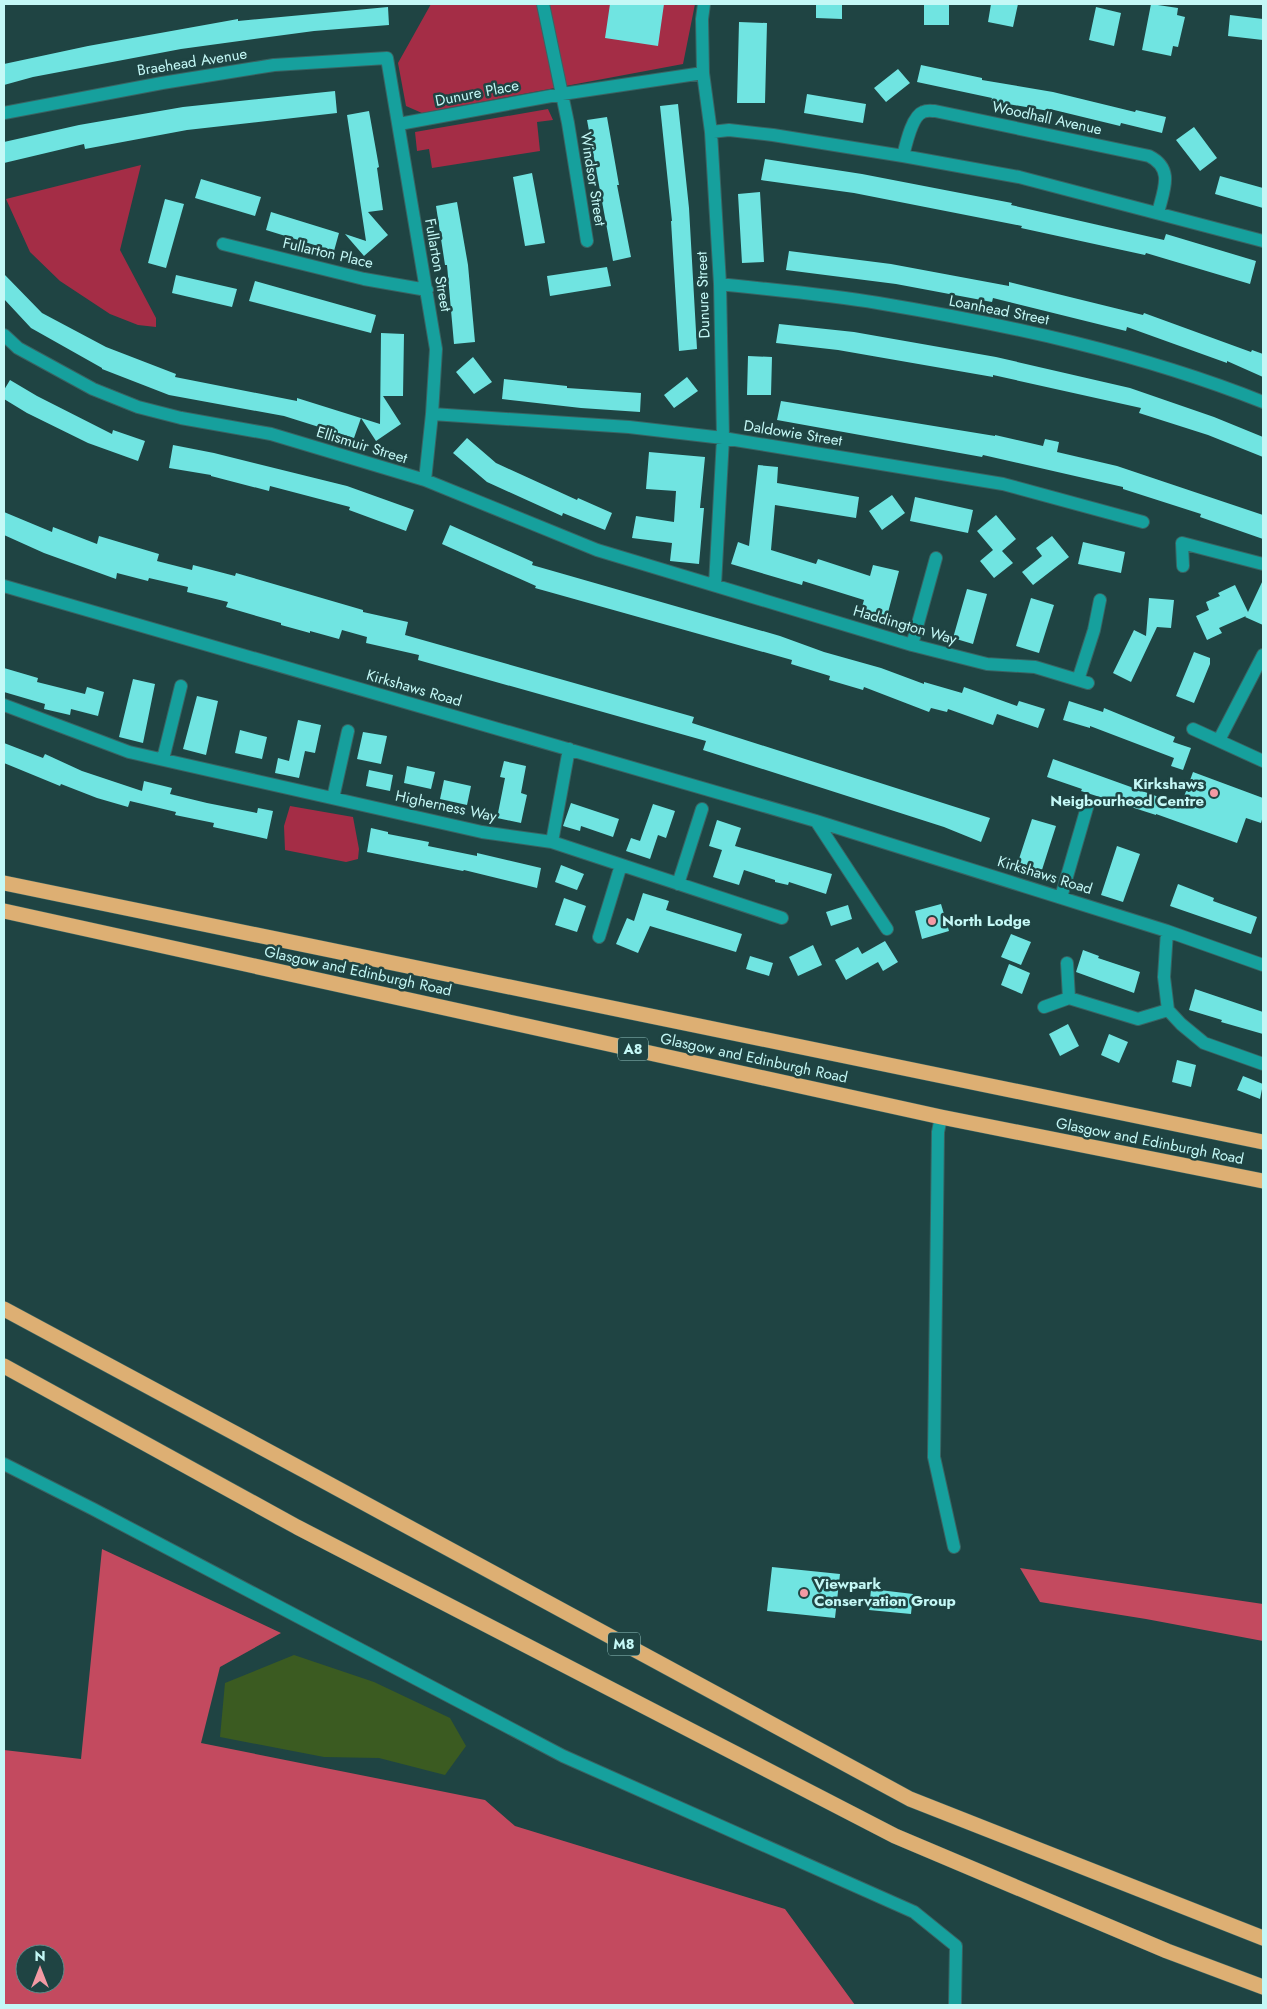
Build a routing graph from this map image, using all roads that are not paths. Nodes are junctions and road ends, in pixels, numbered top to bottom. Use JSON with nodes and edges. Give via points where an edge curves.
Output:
{"nodes":[{"id":1,"x":543,"y":4,"type":"edge"},
{"id":2,"x":704,"y":4,"type":"edge"},
{"id":3,"x":387,"y":58,"type":"joint"},
{"id":4,"x":703,"y":73,"type":"junction"},
{"id":5,"x":562,"y":94,"type":"junction"},
{"id":6,"x":4,"y":113,"type":"edge"},
{"id":7,"x":399,"y":124,"type":"junction"},
{"id":8,"x":711,"y":132,"type":"junction"},
{"id":9,"x":903,"y":156,"type":"junction"},
{"id":10,"x":1158,"y":213,"type":"junction"},
{"id":11,"x":587,"y":241,"type":"dead end"},
{"id":12,"x":1263,"y":241,"type":"edge"},
{"id":13,"x":223,"y":244,"type":"dead end"},
{"id":14,"x":720,"y":284,"type":"junction"},
{"id":15,"x":427,"y":290,"type":"junction"},
{"id":16,"x":4,"y":336,"type":"edge"},
{"id":17,"x":1263,"y":402,"type":"edge"},
{"id":18,"x":432,"y":414,"type":"junction"},
{"id":19,"x":723,"y":438,"type":"junction"},
{"id":20,"x":425,"y":480,"type":"junction"},
{"id":21,"x":1143,"y":522,"type":"dead end"},
{"id":22,"x":936,"y":558,"type":"dead end"},
{"id":23,"x":1263,"y":564,"type":"edge"},
{"id":24,"x":1183,"y":566,"type":"dead end"},
{"id":25,"x":716,"y":585,"type":"junction"},
{"id":26,"x":4,"y":586,"type":"edge"},
{"id":27,"x":1100,"y":600,"type":"dead end"},
{"id":28,"x":912,"y":645,"type":"junction"},
{"id":29,"x":1263,"y":655,"type":"edge"},
{"id":30,"x":181,"y":686,"type":"dead end"},
{"id":31,"x":4,"y":704,"type":"edge"},
{"id":32,"x":1194,"y":729,"type":"dead end"},
{"id":33,"x":348,"y":731,"type":"dead end"},
{"id":34,"x":1219,"y":740,"type":"junction"},
{"id":35,"x":569,"y":749,"type":"junction"},
{"id":36,"x":163,"y":759,"type":"junction"},
{"id":37,"x":1263,"y":761,"type":"edge"},
{"id":38,"x":333,"y":798,"type":"junction"},
{"id":39,"x":1088,"y":804,"type":"dead end"},
{"id":40,"x":702,"y":809,"type":"dead end"},
{"id":41,"x":816,"y":821,"type":"junction"},
{"id":42,"x":552,"y":842,"type":"junction"},
{"id":43,"x":621,"y":865,"type":"junction"},
{"id":44,"x":4,"y":883,"type":"edge"},
{"id":45,"x":678,"y":884,"type":"junction"},
{"id":46,"x":1061,"y":896,"type":"junction"},
{"id":47,"x":4,"y":911,"type":"edge"},
{"id":48,"x":782,"y":918,"type":"dead end"},
{"id":49,"x":887,"y":929,"type":"dead end"},
{"id":50,"x":1168,"y":930,"type":"junction"},
{"id":51,"x":599,"y":937,"type":"dead end"},
{"id":52,"x":1067,"y":963,"type":"dead end"},
{"id":53,"x":1263,"y":965,"type":"edge"},
{"id":54,"x":1069,"y":998,"type":"junction"},
{"id":55,"x":1044,"y":1006,"type":"dead end"},
{"id":56,"x":1168,"y":1010,"type":"junction"},
{"id":57,"x":1263,"y":1064,"type":"edge"},
{"id":58,"x":941,"y":1117,"type":"junction"},
{"id":59,"x":1263,"y":1142,"type":"edge"},
{"id":60,"x":1263,"y":1181,"type":"edge"},
{"id":61,"x":4,"y":1309,"type":"edge"},
{"id":62,"x":4,"y":1366,"type":"edge"},
{"id":63,"x":4,"y":1464,"type":"edge"},
{"id":64,"x":954,"y":1546,"type":"dead end"},
{"id":65,"x":1263,"y":1938,"type":"edge"},
{"id":66,"x":1263,"y":1987,"type":"edge"},
{"id":67,"x":955,"y":2005,"type":"edge"}],
"edges":[{"from":1,"to":5,"type":"street"},
{"from":2,"to":4,"type":"street","name":"Dunure Street"},
{"from":3,"to":6,"type":"street","name":"Braehead Avenue","via":[[274,65]]},
{"from":3,"to":7,"type":"street","name":"Fullarton Street"},
{"from":4,"to":5,"type":"street","name":"Dunure Place"},
{"from":4,"to":8,"type":"street","name":"Dunure Street"},
{"from":5,"to":7,"type":"street","name":"Dunure Place"},
{"from":5,"to":11,"type":"street","name":"Windsor Street"},
{"from":7,"to":15,"type":"street","name":"Fullarton Street"},
{"from":8,"to":9,"type":"street","via":[[729,130],[773,135]]},
{"from":8,"to":14,"type":"street","name":"Dunure Street"},
{"from":9,"to":10,"type":"street","via":[[1020,177]]},
{"from":9,"to":10,"type":"street","name":"Woodhall Avenue","via":[[914,121],[924,111],[1149,156],[1163,167],[1166,176]]},
{"from":10,"to":12,"type":"street"},
{"from":13,"to":15,"type":"street","name":"Fullarton Place","via":[[364,279]]},
{"from":14,"to":17,"type":"street","name":"Loanhead Street","via":[[877,303],[1055,338],[1139,358]]},
{"from":14,"to":19,"type":"street","name":"Dunure Street"},
{"from":15,"to":18,"type":"street","name":"Fullarton Street","via":[[436,349]]},
{"from":16,"to":20,"type":"street","name":"Ellismuir Street","via":[[18,348],[93,388],[138,406],[181,418],[271,434]]},
{"from":18,"to":19,"type":"street","name":"Daldowie Street","via":[[629,427]]},
{"from":18,"to":20,"type":"street","name":"Fullarton Street"},
{"from":19,"to":21,"type":"street","name":"Daldowie Street","via":[[1003,484]]},
{"from":19,"to":25,"type":"street","name":"Dunure Street"},
{"from":20,"to":25,"type":"street","name":"Ellismuir Street","via":[[597,550]]},
{"from":22,"to":28,"type":"street"},
{"from":23,"to":24,"type":"street","via":[[1182,543]]},
{"from":25,"to":28,"type":"street","name":"Haddington Way"},
{"from":26,"to":35,"type":"street","name":"Kirkshaws Road"},
{"from":27,"to":28,"type":"street","name":"Haddington Way","via":[[1083,681],[1035,667],[987,664]]},
{"from":29,"to":34,"type":"street"},
{"from":30,"to":36,"type":"street"},
{"from":31,"to":36,"type":"street","name":"Higherness Way","via":[[129,752]]},
{"from":32,"to":34,"type":"street"},
{"from":33,"to":38,"type":"street"},
{"from":34,"to":37,"type":"street"},
{"from":35,"to":41,"type":"street","name":"Kirkshaws Road"},
{"from":35,"to":42,"type":"street"},
{"from":36,"to":38,"type":"street","name":"Higherness Way"},
{"from":38,"to":42,"type":"street","name":"Higherness Way","via":[[482,832]]},
{"from":39,"to":46,"type":"street"},
{"from":40,"to":45,"type":"street"},
{"from":41,"to":46,"type":"street","name":"Kirkshaws Road"},
{"from":41,"to":49,"type":"street"},
{"from":42,"to":43,"type":"street","name":"Higherness Way"},
{"from":43,"to":45,"type":"street","name":"Higherness Way"},
{"from":43,"to":51,"type":"street"},
{"from":44,"to":59,"type":"highway","name":"Glasgow and Edinburgh Road","number":"A8"},
{"from":45,"to":48,"type":"street","name":"Higherness Way"},
{"from":46,"to":50,"type":"street","name":"Kirkshaws Road"},
{"from":47,"to":58,"type":"highway","name":"Glasgow and Edinburgh Road","number":"A8"},
{"from":50,"to":53,"type":"street","name":"Kirkshaws Road"},
{"from":50,"to":56,"type":"street","via":[[1164,977]]},
{"from":52,"to":54,"type":"street"},
{"from":54,"to":55,"type":"street"},
{"from":54,"to":56,"type":"street","via":[[1138,1019]]},
{"from":56,"to":57,"type":"street","via":[[1204,1043]]},
{"from":58,"to":60,"type":"highway","name":"Glasgow and Edinburgh Road","number":"A8"},
{"from":58,"to":64,"type":"street","via":[[938,1132],[934,1457]]},
{"from":61,"to":65,"type":"highway","number":"M8","via":[[910,1799]]},
{"from":62,"to":66,"type":"highway","via":[[297,1527],[895,1836],[1167,1951]]},
{"from":63,"to":67,"type":"street","via":[[563,1756],[914,1912],[956,1946]]}]}
